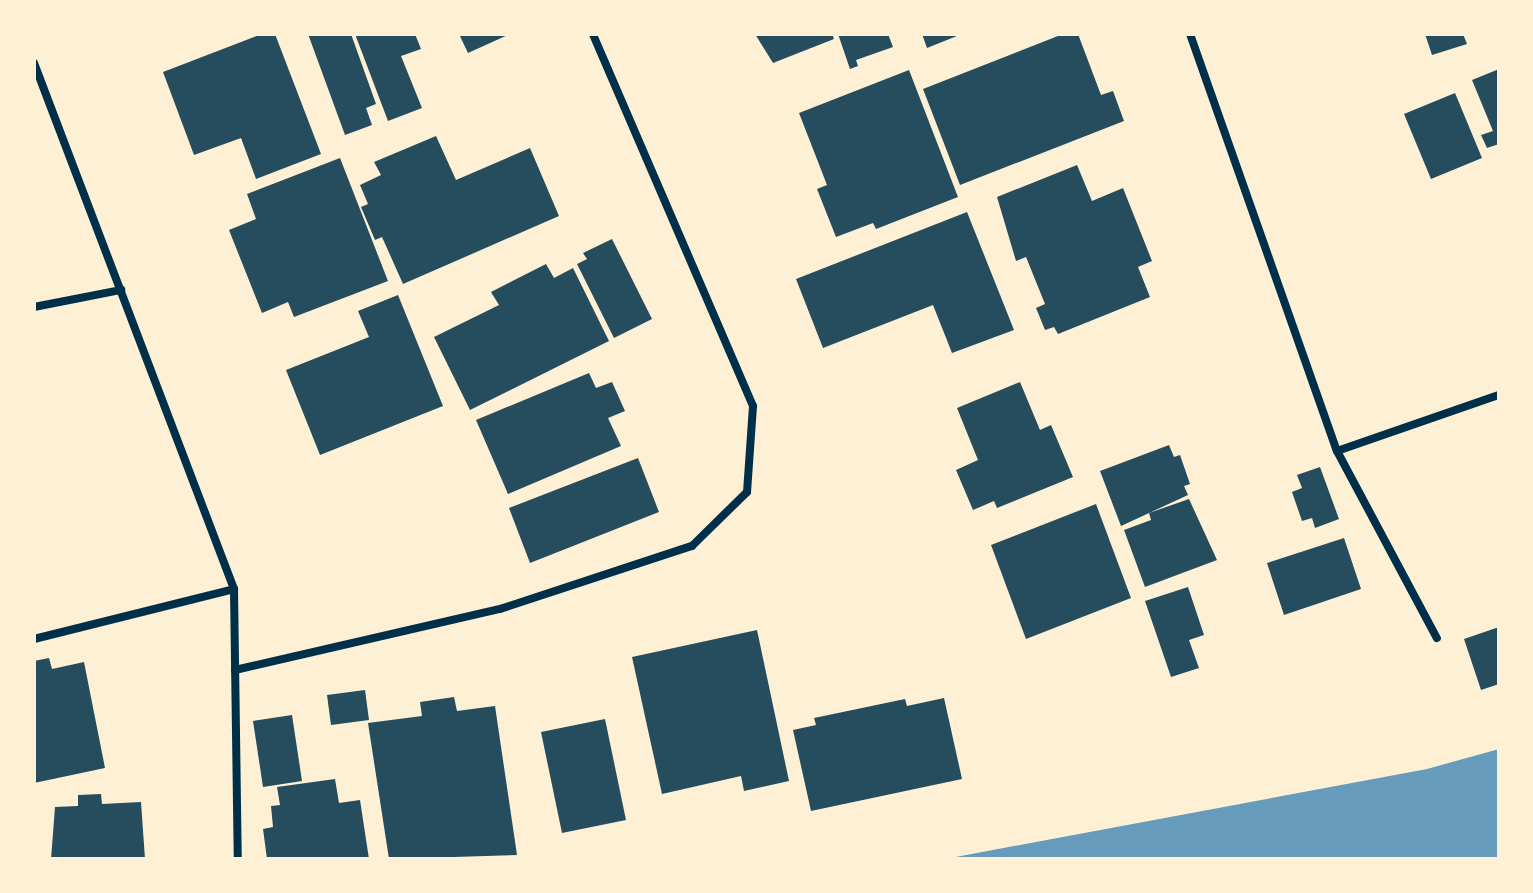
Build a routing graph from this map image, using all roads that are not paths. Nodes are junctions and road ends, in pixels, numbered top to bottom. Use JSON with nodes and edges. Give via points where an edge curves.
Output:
{"nodes":[{"id":1,"x":593,"y":34,"type":"edge"},
{"id":2,"x":1190,"y":34,"type":"edge"},
{"id":3,"x":34,"y":63,"type":"edge"},
{"id":4,"x":121,"y":290,"type":"junction"},
{"id":5,"x":34,"y":307,"type":"edge"},
{"id":6,"x":1499,"y":395,"type":"edge"},
{"id":7,"x":1337,"y":451,"type":"junction"},
{"id":8,"x":234,"y":589,"type":"junction"},
{"id":9,"x":1437,"y":638,"type":"dead end"},
{"id":10,"x":34,"y":639,"type":"edge"},
{"id":11,"x":235,"y":670,"type":"junction"},
{"id":12,"x":238,"y":859,"type":"edge"}],
"edges":[{"from":1,"to":11,"type":"street","via":[[753,406],[747,492],[692,546],[500,609]]},
{"from":2,"to":7,"type":"street"},
{"from":3,"to":4,"type":"street"},
{"from":4,"to":5,"type":"street"},
{"from":4,"to":8,"type":"street"},
{"from":6,"to":7,"type":"street"},
{"from":7,"to":9,"type":"street"},
{"from":8,"to":10,"type":"street"},
{"from":8,"to":11,"type":"street"},
{"from":11,"to":12,"type":"street"}]}
